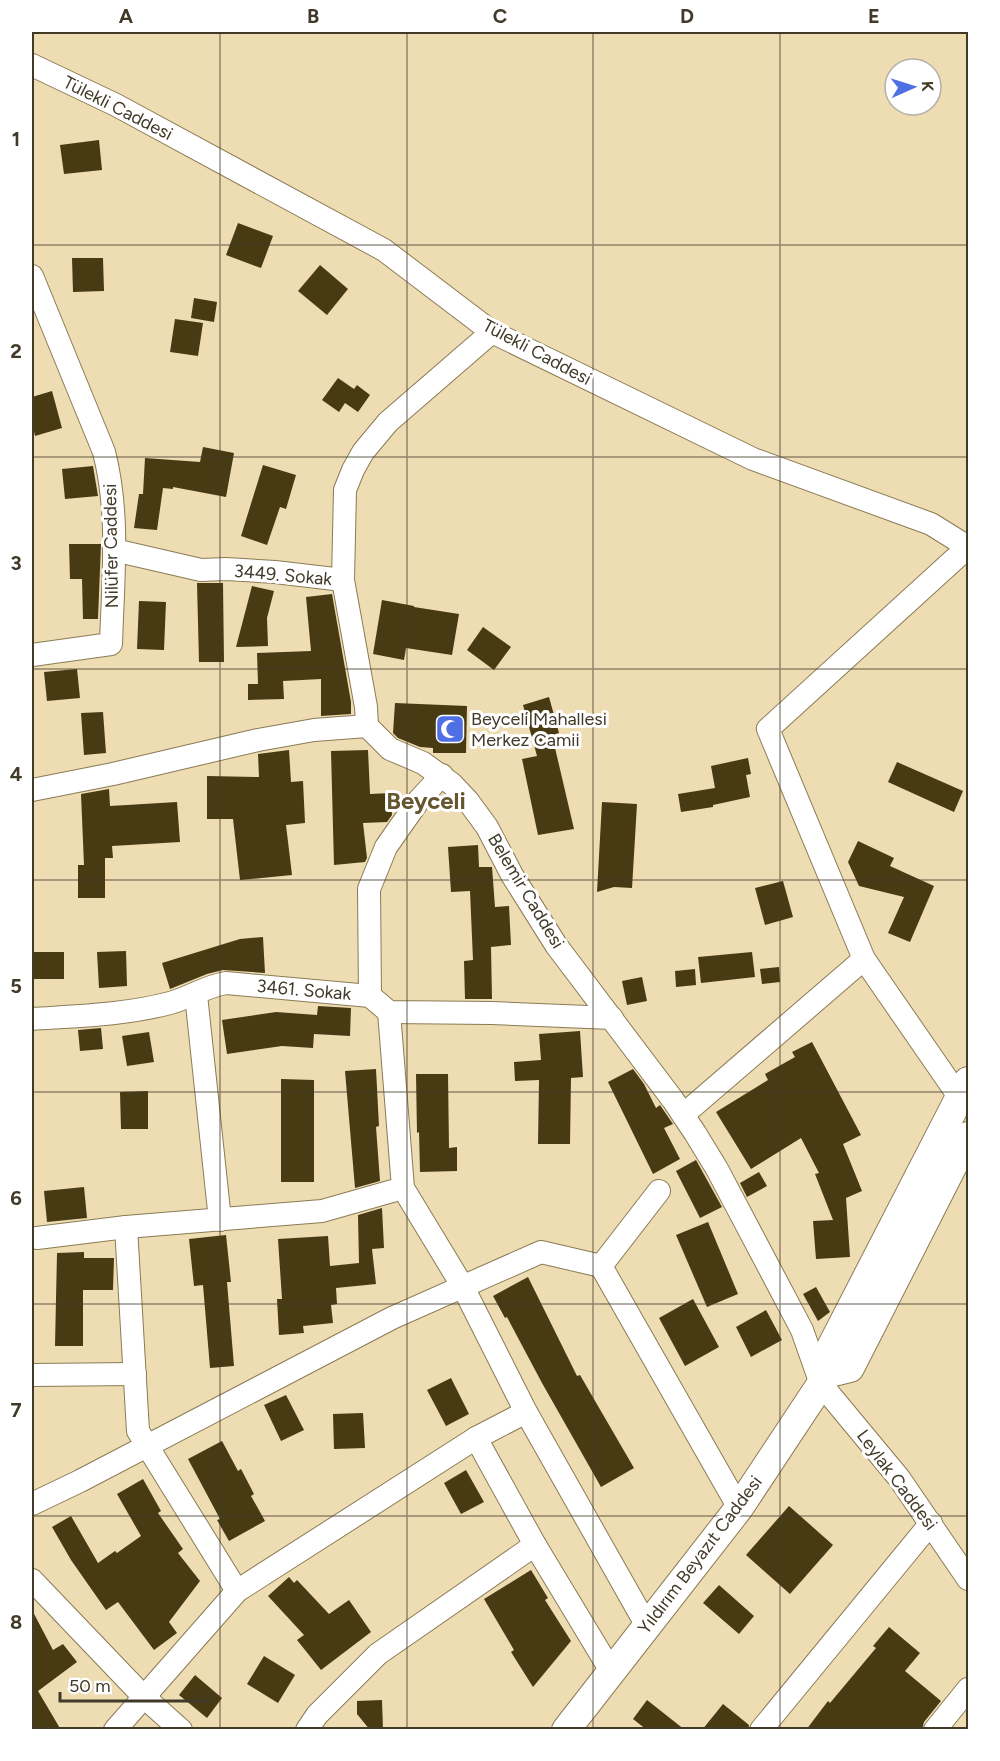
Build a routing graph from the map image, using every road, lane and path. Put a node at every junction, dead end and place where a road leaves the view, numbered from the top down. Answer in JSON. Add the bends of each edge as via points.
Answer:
{"nodes":[{"id":1,"x":32,"y":65,"type":"edge"},
{"id":2,"x":32,"y":276,"type":"edge"},
{"id":3,"x":492,"y":332,"type":"junction"},
{"id":4,"x":968,"y":547,"type":"edge"},
{"id":5,"x":114,"y":550,"type":"junction"},
{"id":6,"x":343,"y":580,"type":"junction"},
{"id":7,"x":32,"y":655,"type":"edge"},
{"id":8,"x":367,"y":726,"type":"junction"},
{"id":9,"x":442,"y":776,"type":"junction"},
{"id":10,"x":32,"y":790,"type":"edge"},
{"id":11,"x":864,"y":959,"type":"junction"},
{"id":12,"x":196,"y":994,"type":"junction"},
{"id":13,"x":370,"y":996,"type":"junction"},
{"id":14,"x":389,"y":1012,"type":"junction"},
{"id":15,"x":612,"y":1018,"type":"junction"},
{"id":16,"x":32,"y":1019,"type":"edge"},
{"id":17,"x":964,"y":1090,"type":"edge"},
{"id":18,"x":684,"y":1115,"type":"junction"},
{"id":19,"x":969,"y":1136,"type":"edge"},
{"id":20,"x":403,"y":1188,"type":"junction"},
{"id":21,"x":659,"y":1191,"type":"dead end"},
{"id":22,"x":220,"y":1220,"type":"junction"},
{"id":23,"x":126,"y":1227,"type":"junction"},
{"id":24,"x":37,"y":1238,"type":"dead end"},
{"id":25,"x":601,"y":1266,"type":"junction"},
{"id":26,"x":463,"y":1287,"type":"junction"},
{"id":27,"x":135,"y":1374,"type":"junction"},
{"id":28,"x":32,"y":1375,"type":"edge"},
{"id":29,"x":824,"y":1379,"type":"junction"},
{"id":30,"x":526,"y":1412,"type":"junction"},
{"id":31,"x":476,"y":1438,"type":"junction"},
{"id":32,"x":147,"y":1446,"type":"junction"},
{"id":33,"x":32,"y":1504,"type":"edge"},
{"id":34,"x":739,"y":1508,"type":"junction"},
{"id":35,"x":931,"y":1523,"type":"junction"},
{"id":36,"x":535,"y":1545,"type":"junction"},
{"id":37,"x":969,"y":1579,"type":"edge"},
{"id":38,"x":32,"y":1580,"type":"edge"},
{"id":39,"x":237,"y":1591,"type":"junction"},
{"id":40,"x":647,"y":1626,"type":"junction"},
{"id":41,"x":611,"y":1671,"type":"junction"},
{"id":42,"x":969,"y":1689,"type":"edge"},
{"id":43,"x":144,"y":1697,"type":"junction"},
{"id":44,"x":115,"y":1730,"type":"edge"},
{"id":45,"x":181,"y":1730,"type":"edge"},
{"id":46,"x":306,"y":1730,"type":"edge"},
{"id":47,"x":566,"y":1730,"type":"edge"},
{"id":48,"x":761,"y":1730,"type":"edge"},
{"id":49,"x":935,"y":1730,"type":"edge"}],
"edges":[{"from":1,"to":3,"type":"street","name":"Tülekli Caddesi","via":[[116,105],[384,250]]},
{"from":2,"to":5,"type":"street","name":"Nilüfer Caddesi","via":[[104,452],[114,510]]},
{"from":3,"to":4,"type":"street","name":"Tülekli Caddesi","via":[[753,459],[932,524]]},
{"from":3,"to":6,"type":"street","via":[[388,422],[363,452],[345,490]]},
{"from":4,"to":11,"type":"street","via":[[768,729]]},
{"from":5,"to":6,"type":"street","name":"3449. Sokak","via":[[201,570],[275,572]]},
{"from":5,"to":7,"type":"street","name":"Nilüfer Caddesi","via":[[111,644]]},
{"from":6,"to":8,"type":"street","name":"3449. Sokak"},
{"from":8,"to":9,"type":"street","name":"Belemir Caddesi","via":[[390,749]]},
{"from":8,"to":10,"type":"street","via":[[258,740]]},
{"from":9,"to":13,"type":"street","via":[[386,847],[369,890]]},
{"from":9,"to":15,"type":"street","name":"Belemir Caddesi","via":[[487,826],[534,912]]},
{"from":11,"to":17,"type":"street"},
{"from":11,"to":18,"type":"street"},
{"from":12,"to":13,"type":"street","name":"3461. Sokak","via":[[226,983]]},
{"from":12,"to":16,"type":"street","name":"3461. Sokak","via":[[134,1011]]},
{"from":12,"to":22,"type":"street"},
{"from":13,"to":14,"type":"street","name":"3461. Sokak"},
{"from":14,"to":15,"type":"street"},
{"from":14,"to":20,"type":"street"},
{"from":15,"to":18,"type":"street","name":"Belemir Caddesi"},
{"from":17,"to":29,"type":"main road","name":"Yıldırım Beyazıt Caddesi","via":[[829,1352]]},
{"from":18,"to":29,"type":"street","name":"Belemir Caddesi","via":[[717,1169]]},
{"from":19,"to":29,"type":"main road","via":[[850,1368]]},
{"from":20,"to":22,"type":"street","via":[[322,1211]]},
{"from":20,"to":26,"type":"street"},
{"from":21,"to":25,"type":"street"},
{"from":22,"to":23,"type":"street"},
{"from":23,"to":24,"type":"street"},
{"from":23,"to":27,"type":"street"},
{"from":25,"to":26,"type":"street","via":[[541,1252]]},
{"from":25,"to":34,"type":"street"},
{"from":26,"to":30,"type":"street"},
{"from":26,"to":32,"type":"street","via":[[392,1318]]},
{"from":27,"to":28,"type":"street"},
{"from":27,"to":32,"type":"street","via":[[138,1431]]},
{"from":29,"to":34,"type":"main road","name":"Yıldırım Beyazıt Caddesi"},
{"from":29,"to":35,"type":"street","name":"Leylak Caddesi"},
{"from":30,"to":31,"type":"street"},
{"from":30,"to":40,"type":"street"},
{"from":31,"to":36,"type":"street"},
{"from":31,"to":39,"type":"street"},
{"from":32,"to":33,"type":"street"},
{"from":32,"to":39,"type":"street"},
{"from":34,"to":40,"type":"main road","name":"Yıldırım Beyazıt Caddesi"},
{"from":35,"to":37,"type":"street","name":"Leylak Caddesi"},
{"from":35,"to":48,"type":"street"},
{"from":36,"to":41,"type":"street"},
{"from":36,"to":46,"type":"street","via":[[378,1654]]},
{"from":38,"to":43,"type":"street"},
{"from":39,"to":43,"type":"street"},
{"from":40,"to":41,"type":"main road","name":"Yıldırım Beyazıt Caddesi"},
{"from":41,"to":47,"type":"main road","name":"Yıldırım Beyazıt Caddesi"},
{"from":42,"to":49,"type":"street"},
{"from":43,"to":44,"type":"street"},
{"from":43,"to":45,"type":"street"}]}
